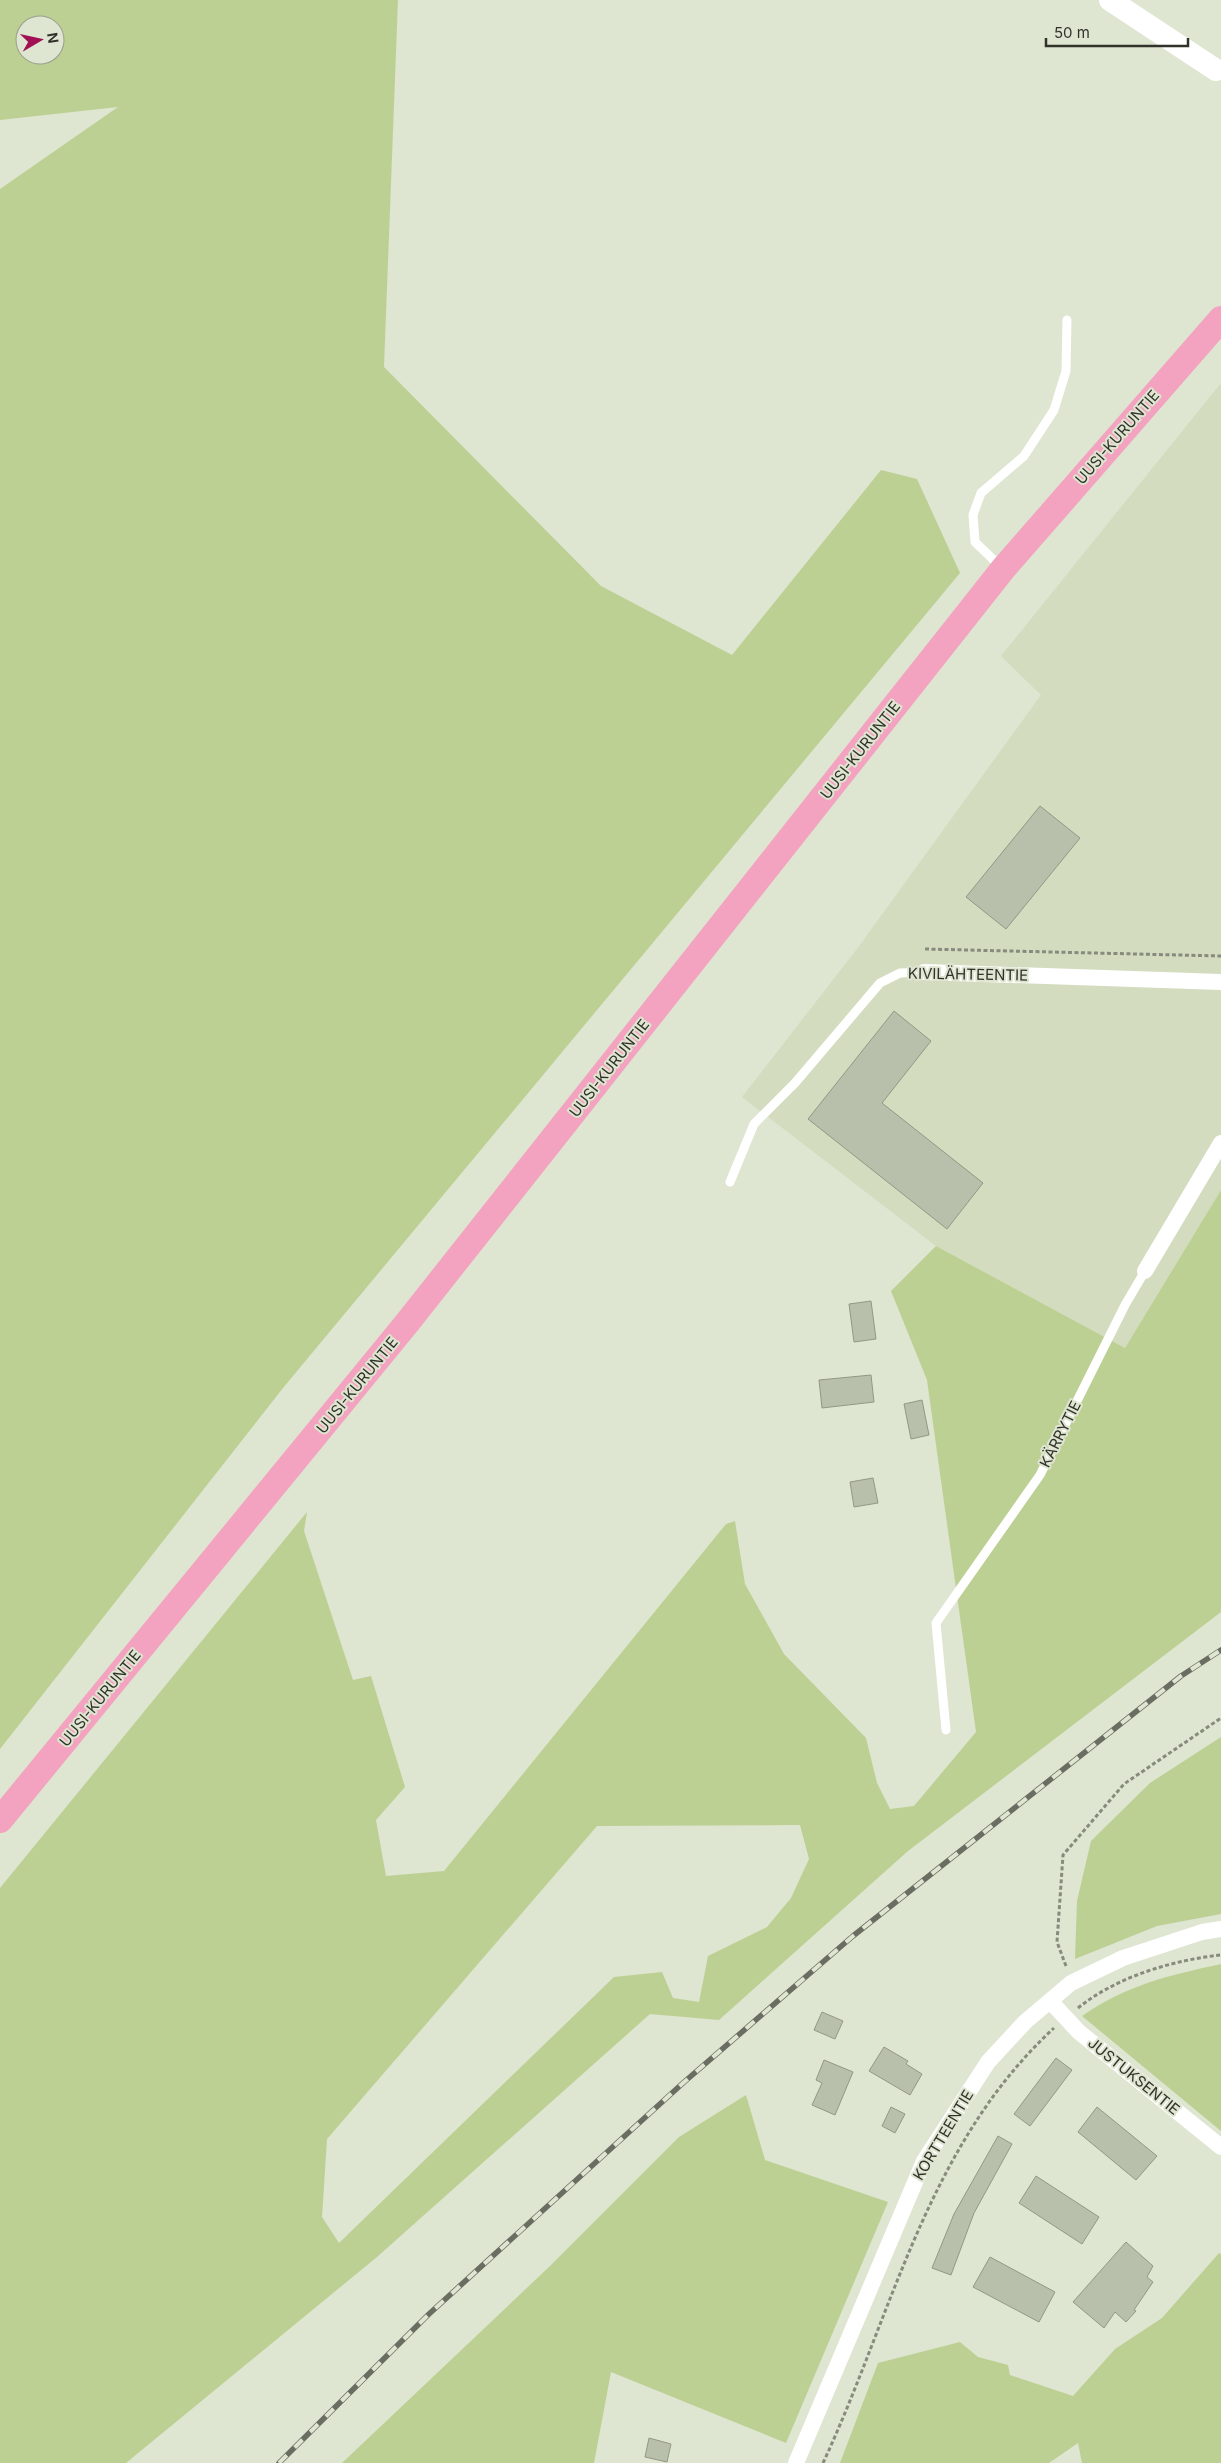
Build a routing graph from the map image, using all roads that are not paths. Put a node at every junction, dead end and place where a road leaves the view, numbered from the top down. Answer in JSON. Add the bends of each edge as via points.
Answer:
{"nodes":[{"id":1,"x":1110,"y":0,"type":"edge"},
{"id":2,"x":1216,"y":70,"type":"dead end"},
{"id":3,"x":1221,"y":319,"type":"edge"},
{"id":4,"x":1067,"y":320,"type":"dead end"},
{"id":5,"x":1003,"y":569,"type":"junction"},
{"id":6,"x":924,"y":972,"type":"joint"},
{"id":7,"x":1221,"y":982,"type":"edge"},
{"id":8,"x":1221,"y":1143,"type":"edge"},
{"id":9,"x":730,"y":1182,"type":"dead end"},
{"id":10,"x":1145,"y":1271,"type":"joint"},
{"id":11,"x":946,"y":1730,"type":"dead end"},
{"id":12,"x":0,"y":1820,"type":"edge"},
{"id":13,"x":1221,"y":1929,"type":"edge"},
{"id":14,"x":1050,"y":2002,"type":"junction"},
{"id":15,"x":1221,"y":2147,"type":"edge"},
{"id":16,"x":796,"y":2463,"type":"edge"}],
"edges":[{"from":1,"to":2,"type":"street"},
{"from":3,"to":5,"type":"main road","name":"UUSI-KURUNTIE"},
{"from":4,"to":5,"type":"lane","via":[[1066,371],[1054,410],[1024,456],[981,493],[973,515],[975,542]]},
{"from":5,"to":12,"type":"main road","name":"UUSI-KURUNTIE","via":[[407,1323]]},
{"from":6,"to":7,"type":"street","name":"KIVILÄHTEENTIE"},
{"from":6,"to":9,"type":"lane","name":"KIVILÄHTEENTIE","via":[[900,973],[880,983],[795,1083],[754,1124]]},
{"from":8,"to":10,"type":"street","name":"KÄRRYTIE"},
{"from":10,"to":11,"type":"lane","name":"KÄRRYTIE","via":[[1040,1474],[936,1623]]},
{"from":13,"to":14,"type":"street","name":"KORTTEENTIE","via":[[1202,1932],[1123,1958],[1071,1983]]},
{"from":14,"to":15,"type":"street","name":"JUSTUKSENTIE","via":[[1079,2032]]},
{"from":14,"to":16,"type":"street","name":"KORTTEENTIE","via":[[1025,2022],[988,2062],[924,2161]]}]}
